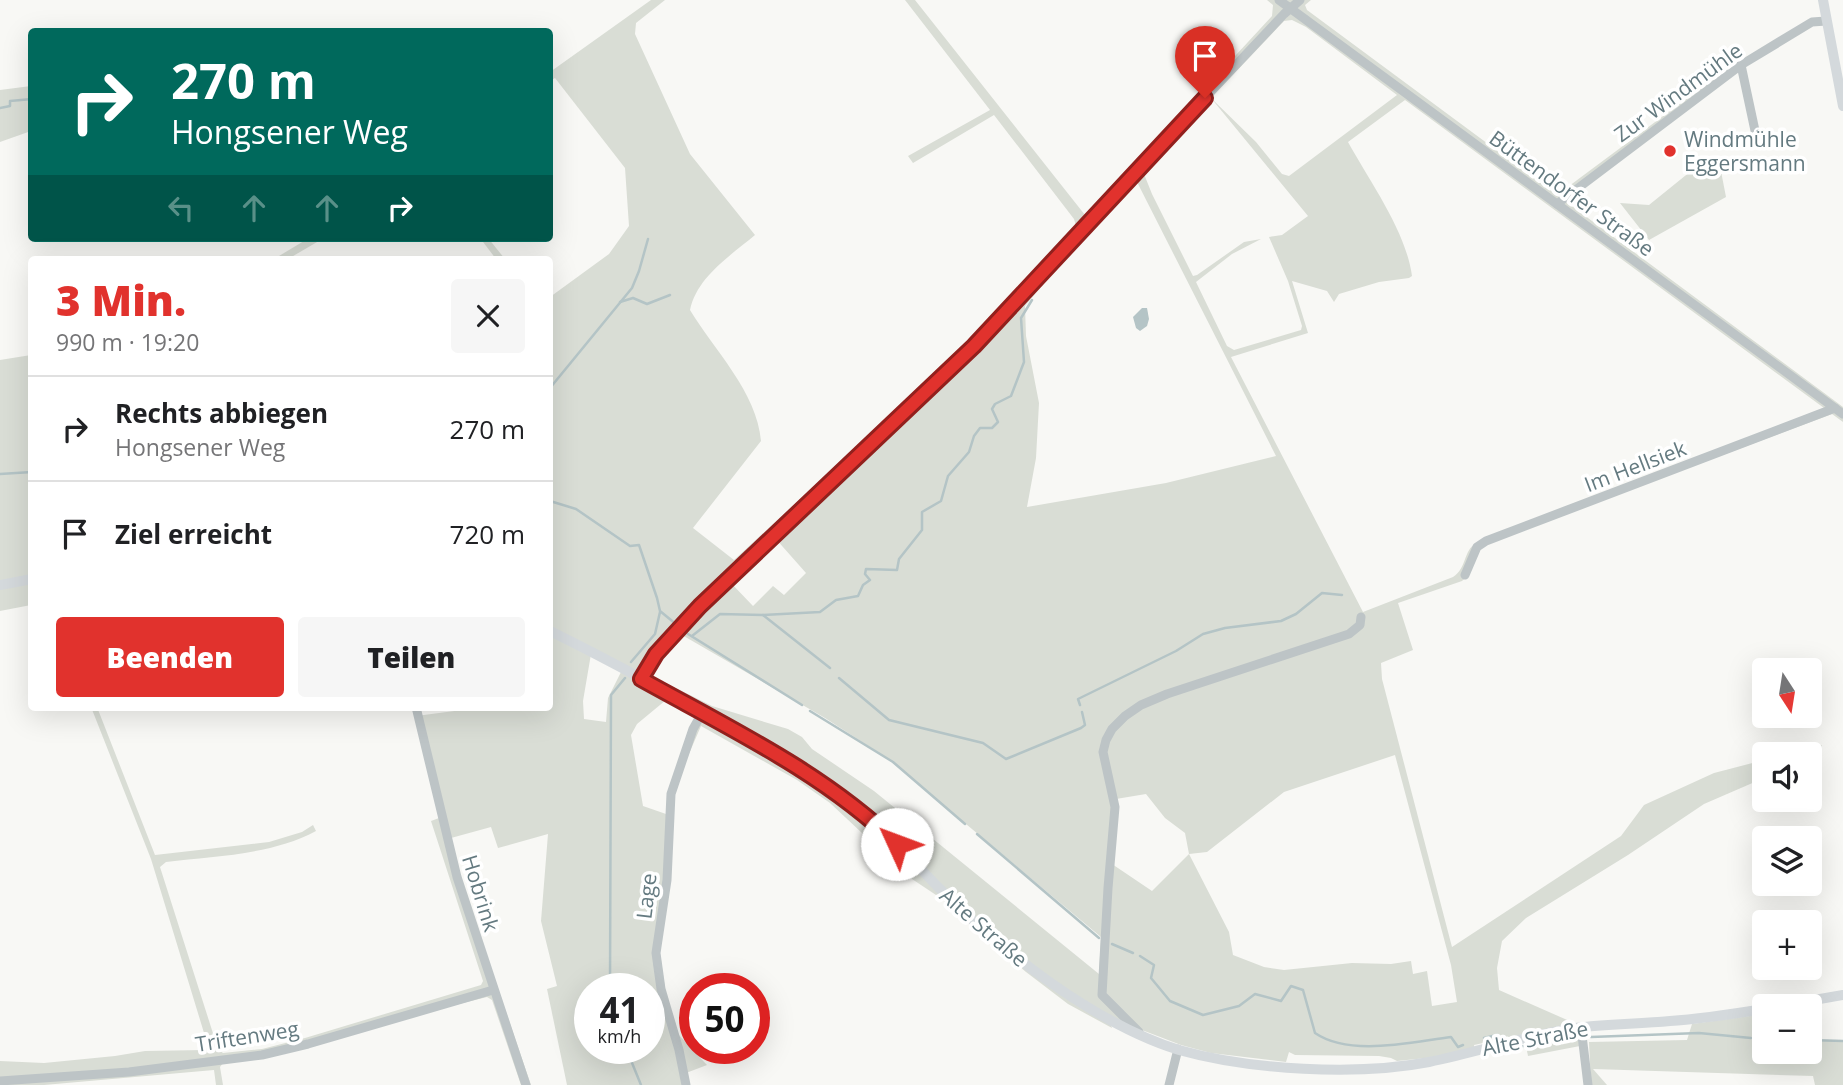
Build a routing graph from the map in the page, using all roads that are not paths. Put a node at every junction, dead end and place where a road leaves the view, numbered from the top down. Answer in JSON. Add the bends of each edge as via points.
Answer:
{"nodes":[{"id":1,"x":1279,"y":0,"type":"edge"},
{"id":2,"x":1300,"y":0,"type":"edge"},
{"id":3,"x":1823,"y":0,"type":"edge"},
{"id":4,"x":1290,"y":9,"type":"junction"},
{"id":5,"x":1826,"y":21,"type":"junction"},
{"id":6,"x":1741,"y":65,"type":"junction"},
{"id":7,"x":1843,"y":106,"type":"edge"},
{"id":8,"x":1757,"y":141,"type":"dead end"},
{"id":9,"x":1557,"y":204,"type":"junction"},
{"id":10,"x":1835,"y":408,"type":"junction"},
{"id":11,"x":1843,"y":414,"type":"edge"},
{"id":12,"x":1465,"y":575,"type":"dead end"},
{"id":13,"x":28,"y":580,"type":"edge"},
{"id":14,"x":0,"y":585,"type":"edge"},
{"id":15,"x":1361,"y":617,"type":"dead end"},
{"id":16,"x":553,"y":633,"type":"edge"},
{"id":17,"x":641,"y":679,"type":"junction"},
{"id":18,"x":417,"y":711,"type":"edge"},
{"id":19,"x":702,"y":713,"type":"junction"},
{"id":20,"x":493,"y":990,"type":"junction"},
{"id":21,"x":1843,"y":995,"type":"edge"},
{"id":22,"x":1822,"y":999,"type":"edge"},
{"id":23,"x":1752,"y":1011,"type":"edge"},
{"id":24,"x":1581,"y":1027,"type":"junction"},
{"id":25,"x":1143,"y":1036,"type":"junction"},
{"id":26,"x":1178,"y":1049,"type":"junction"},
{"id":27,"x":0,"y":1081,"type":"edge"},
{"id":28,"x":526,"y":1085,"type":"edge"},
{"id":29,"x":686,"y":1085,"type":"edge"},
{"id":30,"x":1169,"y":1085,"type":"edge"},
{"id":31,"x":1588,"y":1085,"type":"edge"}],
"edges":[{"from":1,"to":4,"type":"street","name":"Büttendorfer Straße"},
{"from":2,"to":4,"type":"street"},
{"from":3,"to":5,"type":"main road"},
{"from":4,"to":9,"type":"street","name":"Büttendorfer Straße"},
{"from":4,"to":17,"type":"street","via":[[974,346],[700,606],[656,654]]},
{"from":5,"to":6,"type":"street","name":"Zur Windmühle","via":[[1812,22]]},
{"from":5,"to":7,"type":"main road"},
{"from":6,"to":8,"type":"street"},
{"from":6,"to":9,"type":"street","name":"Zur Windmühle"},
{"from":9,"to":10,"type":"street","name":"Büttendorfer Straße"},
{"from":10,"to":11,"type":"street","name":"Büttendorfer Straße"},
{"from":10,"to":12,"type":"street","name":"Im Hellsiek","via":[[1486,541],[1477,547]]},
{"from":13,"to":14,"type":"main road"},
{"from":15,"to":25,"type":"street","name":"Alte Straße","via":[[1360,625],[1349,634],[1141,705],[1125,716],[1106,740],[1103,752],[1115,807],[1102,995]]},
{"from":16,"to":17,"type":"main road","name":"Alte Straße"},
{"from":17,"to":19,"type":"main road","name":"Alte Straße"},
{"from":18,"to":20,"type":"street","name":"Hobrink","via":[[457,877]]},
{"from":19,"to":25,"type":"main road","name":"Alte Straße","via":[[838,793],[969,916],[1041,976]]},
{"from":19,"to":29,"type":"street","name":"Lage","via":[[671,794],[667,880],[656,953]]},
{"from":20,"to":27,"type":"street","name":"Triftenweg","via":[[262,1055],[129,1072]]},
{"from":20,"to":28,"type":"street","name":"Hobrink"},
{"from":21,"to":22,"type":"main road"},
{"from":23,"to":24,"type":"main road","name":"Alte Straße"},
{"from":24,"to":26,"type":"main road","name":"Alte Straße","via":[[1430,1062],[1373,1068],[1266,1065]]},
{"from":24,"to":31,"type":"street"},
{"from":25,"to":26,"type":"main road","name":"Alte Straße"},
{"from":26,"to":30,"type":"street"}]}
